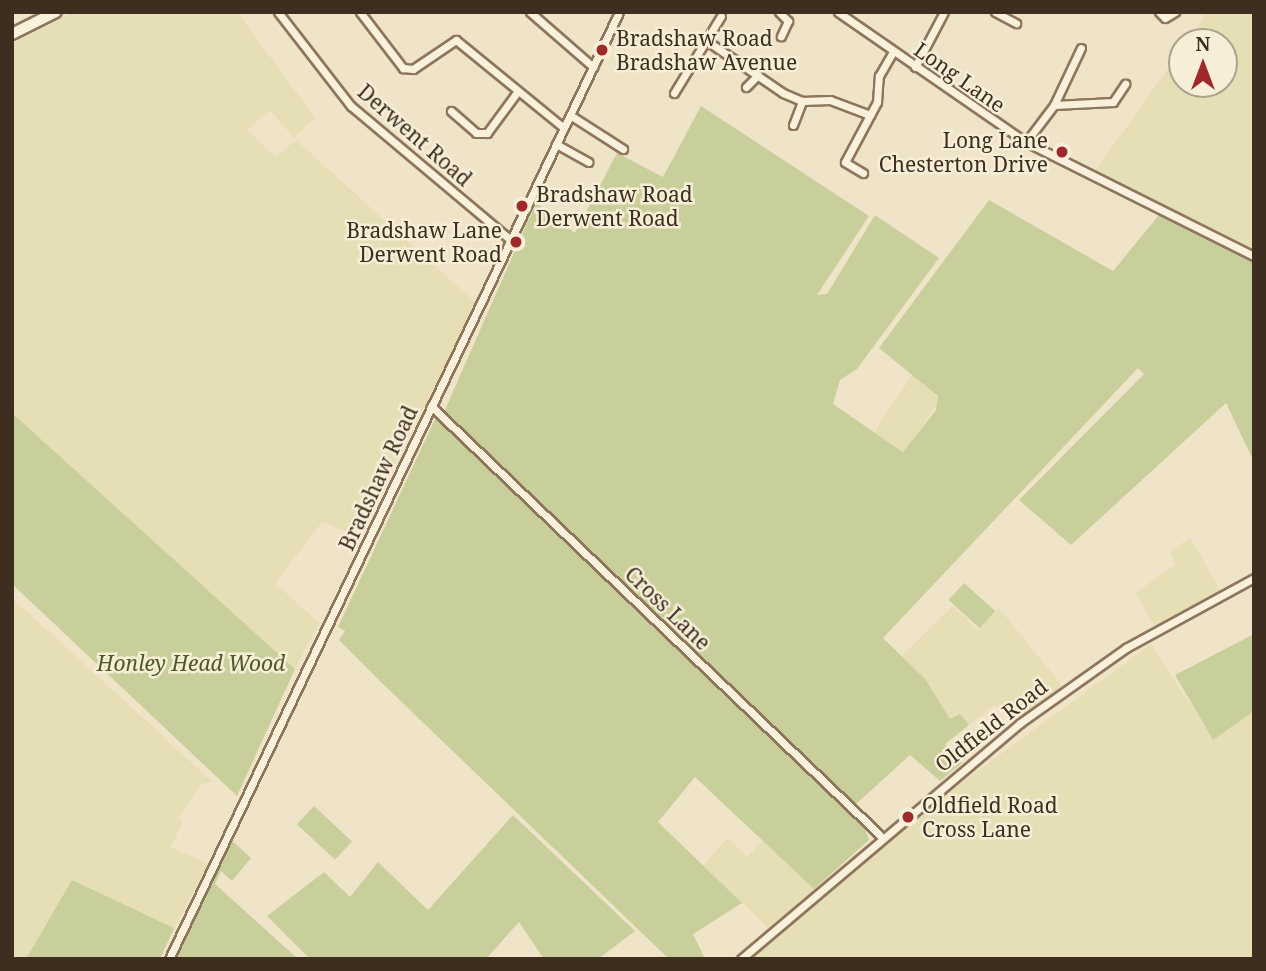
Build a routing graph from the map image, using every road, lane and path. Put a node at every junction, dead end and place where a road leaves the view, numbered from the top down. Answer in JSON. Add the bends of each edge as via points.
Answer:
{"nodes":[{"id":1,"x":56,"y":12,"type":"edge"},
{"id":2,"x":278,"y":12,"type":"edge"},
{"id":3,"x":360,"y":12,"type":"edge"},
{"id":4,"x":530,"y":12,"type":"edge"},
{"id":5,"x":619,"y":12,"type":"edge"},
{"id":6,"x":779,"y":12,"type":"edge"},
{"id":7,"x":838,"y":12,"type":"edge"},
{"id":8,"x":855,"y":12,"type":"edge"},
{"id":9,"x":944,"y":12,"type":"edge"},
{"id":10,"x":995,"y":12,"type":"edge"},
{"id":11,"x":1159,"y":12,"type":"edge"},
{"id":12,"x":722,"y":16,"type":"dead end"},
{"id":13,"x":1174,"y":17,"type":"edge"},
{"id":14,"x":849,"y":20,"type":"junction"},
{"id":15,"x":1016,"y":23,"type":"dead end"},
{"id":16,"x":12,"y":34,"type":"edge"},
{"id":17,"x":781,"y":36,"type":"dead end"},
{"id":18,"x":707,"y":41,"type":"junction"},
{"id":19,"x":1080,"y":48,"type":"dead end"},
{"id":20,"x":893,"y":52,"type":"junction"},
{"id":21,"x":593,"y":67,"type":"junction"},
{"id":22,"x":915,"y":67,"type":"junction"},
{"id":23,"x":758,"y":75,"type":"junction"},
{"id":24,"x":1125,"y":84,"type":"dead end"},
{"id":25,"x":746,"y":87,"type":"dead end"},
{"id":26,"x":518,"y":91,"type":"junction"},
{"id":27,"x":674,"y":93,"type":"dead end"},
{"id":28,"x":802,"y":101,"type":"junction"},
{"id":29,"x":1054,"y":106,"type":"junction"},
{"id":30,"x":451,"y":111,"type":"dead end"},
{"id":31,"x":570,"y":115,"type":"junction"},
{"id":32,"x":870,"y":115,"type":"junction"},
{"id":33,"x":793,"y":125,"type":"dead end"},
{"id":34,"x":564,"y":128,"type":"junction"},
{"id":35,"x":1026,"y":142,"type":"junction"},
{"id":36,"x":556,"y":144,"type":"junction"},
{"id":37,"x":623,"y":149,"type":"dead end"},
{"id":38,"x":587,"y":162,"type":"dead end"},
{"id":39,"x":863,"y":173,"type":"dead end"},
{"id":40,"x":513,"y":241,"type":"junction"},
{"id":41,"x":1254,"y":256,"type":"edge"},
{"id":42,"x":431,"y":405,"type":"junction"},
{"id":43,"x":1254,"y":578,"type":"edge"},
{"id":44,"x":880,"y":835,"type":"junction"},
{"id":45,"x":169,"y":959,"type":"edge"},
{"id":46,"x":741,"y":959,"type":"edge"}],
"edges":[{"from":1,"to":16,"type":"street"},
{"from":2,"to":40,"type":"street","name":"Derwent Road","via":[[351,106]]},
{"from":3,"to":26,"type":"street","via":[[403,68],[413,69],[456,40]]},
{"from":4,"to":21,"type":"street"},
{"from":5,"to":21,"type":"street","name":"Bradshaw Road"},
{"from":6,"to":17,"type":"street","via":[[789,21]]},
{"from":7,"to":14,"type":"street","name":"Long Lane"},
{"from":8,"to":14,"type":"street"},
{"from":9,"to":22,"type":"street"},
{"from":10,"to":15,"type":"street"},
{"from":11,"to":13,"type":"street"},
{"from":12,"to":18,"type":"street"},
{"from":14,"to":20,"type":"street","name":"Long Lane"},
{"from":18,"to":23,"type":"street"},
{"from":18,"to":27,"type":"street"},
{"from":19,"to":29,"type":"street"},
{"from":20,"to":22,"type":"street","name":"Long Lane"},
{"from":20,"to":32,"type":"street"},
{"from":21,"to":31,"type":"street","name":"Bradshaw Road"},
{"from":22,"to":35,"type":"street","name":"Long Lane"},
{"from":23,"to":25,"type":"street"},
{"from":23,"to":28,"type":"street"},
{"from":24,"to":29,"type":"street","via":[[1113,102]]},
{"from":26,"to":30,"type":"street","via":[[487,133],[476,133]]},
{"from":26,"to":34,"type":"street"},
{"from":28,"to":32,"type":"street","via":[[830,100]]},
{"from":28,"to":33,"type":"street"},
{"from":29,"to":35,"type":"street"},
{"from":31,"to":34,"type":"street","name":"Bradshaw Road"},
{"from":31,"to":37,"type":"street"},
{"from":32,"to":39,"type":"street","via":[[845,162]]},
{"from":34,"to":36,"type":"street","name":"Bradshaw Road"},
{"from":35,"to":41,"type":"street","name":"Long Lane"},
{"from":36,"to":38,"type":"street"},
{"from":36,"to":40,"type":"street","name":"Bradshaw Road"},
{"from":40,"to":42,"type":"street","name":"Bradshaw Road"},
{"from":42,"to":44,"type":"street","name":"Cross Lane"},
{"from":42,"to":45,"type":"street","name":"Bradshaw Road"},
{"from":43,"to":44,"type":"street","name":"Oldfield Road","via":[[1126,648]]},
{"from":44,"to":46,"type":"street","name":"Oldfield Road"}]}
